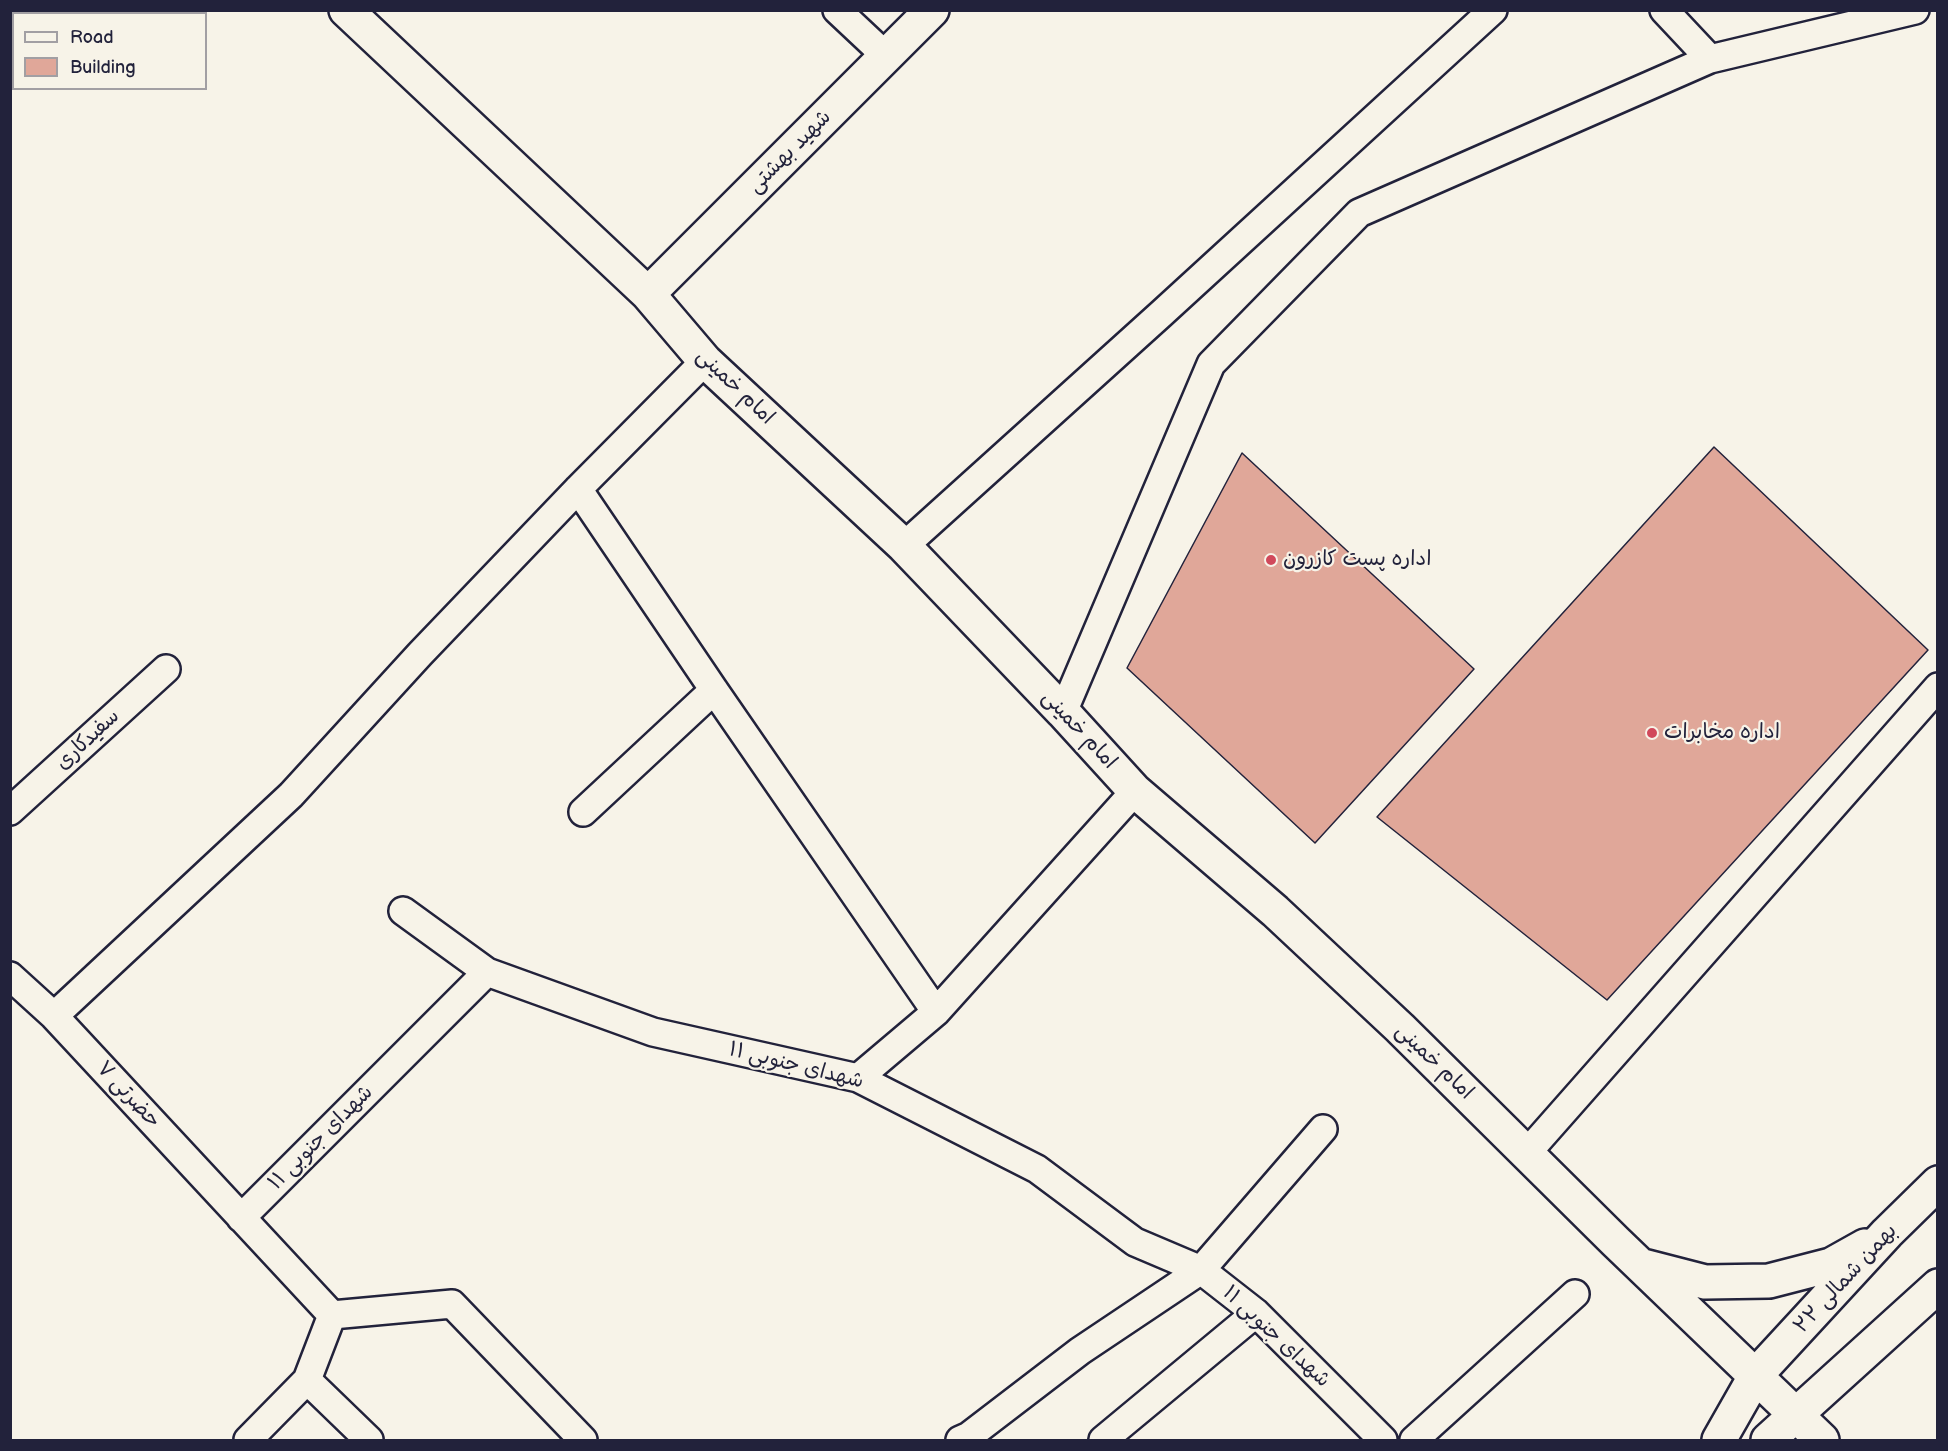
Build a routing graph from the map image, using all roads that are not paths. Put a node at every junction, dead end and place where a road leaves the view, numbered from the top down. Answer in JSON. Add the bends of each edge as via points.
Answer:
{"nodes":[{"id":1,"x":346,"y":10,"type":"edge"},
{"id":2,"x":837,"y":10,"type":"edge"},
{"id":3,"x":932,"y":10,"type":"edge"},
{"id":4,"x":1492,"y":10,"type":"edge"},
{"id":5,"x":1664,"y":10,"type":"edge"},
{"id":6,"x":1915,"y":10,"type":"edge"},
{"id":7,"x":886,"y":56,"type":"junction"},
{"id":8,"x":1710,"y":59,"type":"junction"},
{"id":9,"x":648,"y":294,"type":"junction"},
{"id":10,"x":705,"y":361,"type":"junction"},
{"id":11,"x":578,"y":489,"type":"junction"},
{"id":12,"x":904,"y":546,"type":"junction"},
{"id":13,"x":166,"y":669,"type":"dead end"},
{"id":14,"x":1938,"y":687,"type":"edge"},
{"id":15,"x":714,"y":690,"type":"junction"},
{"id":16,"x":1063,"y":712,"type":"junction"},
{"id":17,"x":1135,"y":791,"type":"junction"},
{"id":18,"x":10,"y":811,"type":"edge"},
{"id":19,"x":583,"y":812,"type":"dead end"},
{"id":20,"x":403,"y":910,"type":"dead end"},
{"id":21,"x":487,"y":972,"type":"junction"},
{"id":22,"x":10,"y":976,"type":"edge"},
{"id":23,"x":936,"y":1012,"type":"junction"},
{"id":24,"x":54,"y":1016,"type":"junction"},
{"id":25,"x":858,"y":1078,"type":"junction"},
{"id":26,"x":1323,"y":1129,"type":"dead end"},
{"id":27,"x":1526,"y":1154,"type":"junction"},
{"id":28,"x":1938,"y":1183,"type":"edge"},
{"id":29,"x":241,"y":1218,"type":"junction"},
{"id":30,"x":1887,"y":1233,"type":"junction"},
{"id":31,"x":1642,"y":1266,"type":"junction"},
{"id":32,"x":1200,"y":1270,"type":"junction"},
{"id":33,"x":1938,"y":1286,"type":"edge"},
{"id":34,"x":1575,"y":1294,"type":"dead end"},
{"id":35,"x":1256,"y":1313,"type":"junction"},
{"id":36,"x":332,"y":1316,"type":"junction"},
{"id":37,"x":1755,"y":1375,"type":"junction"},
{"id":38,"x":307,"y":1380,"type":"junction"},
{"id":39,"x":1796,"y":1416,"type":"junction"},
{"id":40,"x":248,"y":1440,"type":"edge"},
{"id":41,"x":369,"y":1440,"type":"edge"},
{"id":42,"x":582,"y":1440,"type":"edge"},
{"id":43,"x":960,"y":1440,"type":"edge"},
{"id":44,"x":1103,"y":1440,"type":"edge"},
{"id":45,"x":1383,"y":1440,"type":"edge"},
{"id":46,"x":1414,"y":1440,"type":"edge"},
{"id":47,"x":1719,"y":1440,"type":"edge"},
{"id":48,"x":1768,"y":1440,"type":"edge"},
{"id":49,"x":1822,"y":1440,"type":"edge"}],
"edges":[{"from":1,"to":9,"type":"main road","name":"امام خمینی"},
{"from":2,"to":7,"type":"street"},
{"from":3,"to":7,"type":"main road","name":"شهید بهشتی"},
{"from":4,"to":12,"type":"street"},
{"from":5,"to":8,"type":"street"},
{"from":6,"to":8,"type":"street"},
{"from":7,"to":9,"type":"main road","name":"شهید بهشتی"},
{"from":8,"to":16,"type":"street","via":[[1359,213],[1210,364]]},
{"from":9,"to":10,"type":"main road","name":"امام خمینی"},
{"from":10,"to":11,"type":"street"},
{"from":10,"to":12,"type":"main road","name":"امام خمینی"},
{"from":11,"to":15,"type":"street"},
{"from":11,"to":24,"type":"street","via":[[291,795]]},
{"from":12,"to":16,"type":"main road","name":"امام خمینی"},
{"from":13,"to":18,"type":"street","name":"سفیدکاری"},
{"from":14,"to":27,"type":"street"},
{"from":15,"to":19,"type":"street"},
{"from":15,"to":23,"type":"street"},
{"from":16,"to":17,"type":"main road","name":"امام خمینی"},
{"from":17,"to":23,"type":"street"},
{"from":17,"to":27,"type":"main road","name":"امام خمینی","via":[[1275,911]]},
{"from":20,"to":21,"type":"street"},
{"from":21,"to":25,"type":"street","name":"۱۱ شهدای جنوبی","via":[[653,1032]]},
{"from":21,"to":29,"type":"street","name":"۱۱ شهدای جنوبی"},
{"from":22,"to":24,"type":"street","name":"حضرتی ۷"},
{"from":23,"to":25,"type":"street"},
{"from":24,"to":29,"type":"street","name":"حضرتی ۷"},
{"from":25,"to":32,"type":"street","name":"۱۱ شهدای جنوبی","via":[[1036,1169],[1135,1242]]},
{"from":26,"to":32,"type":"street"},
{"from":27,"to":31,"type":"main road","name":"امام خمینی"},
{"from":28,"to":30,"type":"main road","name":"۲۲ بهمن شمالی"},
{"from":29,"to":36,"type":"street","name":"حضرتی ۷"},
{"from":30,"to":31,"type":"main road","via":[[1831,1265],[1769,1281],[1705,1282]]},
{"from":30,"to":37,"type":"main road","name":"۲۲ بهمن شمالی"},
{"from":31,"to":37,"type":"main road","name":"امام خمینی"},
{"from":32,"to":35,"type":"street","name":"۱۱ شهدای جنوبی"},
{"from":32,"to":43,"type":"street","via":[[1080,1351]]},
{"from":33,"to":39,"type":"main road"},
{"from":34,"to":46,"type":"street"},
{"from":35,"to":44,"type":"street"},
{"from":35,"to":45,"type":"street","name":"۱۱ شهدای جنوبی"},
{"from":36,"to":38,"type":"street"},
{"from":36,"to":42,"type":"street","via":[[452,1304]]},
{"from":37,"to":39,"type":"main road","name":"امام خمینی"},
{"from":37,"to":47,"type":"main road","name":"۲۲ بهمن شمالی"},
{"from":38,"to":40,"type":"street"},
{"from":38,"to":41,"type":"street"},
{"from":39,"to":48,"type":"main road"},
{"from":39,"to":49,"type":"main road","name":"امام خمینی"}]}
